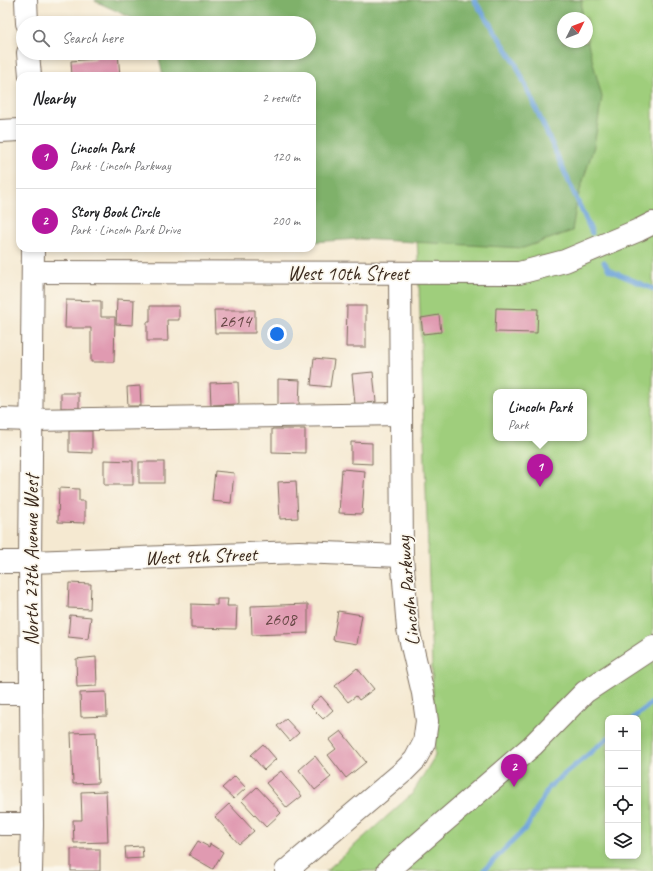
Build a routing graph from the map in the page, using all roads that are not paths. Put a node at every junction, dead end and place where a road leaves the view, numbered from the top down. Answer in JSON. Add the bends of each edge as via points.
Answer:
{"nodes":[{"id":1,"x":25,"y":0,"type":"edge"},
{"id":2,"x":26,"y":16,"type":"edge"},
{"id":3,"x":29,"y":60,"type":"edge"},
{"id":4,"x":30,"y":72,"type":"edge"},
{"id":5,"x":16,"y":130,"type":"edge"},
{"id":6,"x":0,"y":131,"type":"edge"},
{"id":7,"x":653,"y":223,"type":"edge"},
{"id":8,"x":33,"y":252,"type":"edge"},
{"id":9,"x":33,"y":272,"type":"junction"},
{"id":10,"x":400,"y":273,"type":"junction"},
{"id":11,"x":401,"y":414,"type":"junction"},
{"id":12,"x":0,"y":419,"type":"edge"},
{"id":13,"x":32,"y":420,"type":"junction"},
{"id":14,"x":402,"y":556,"type":"junction"},
{"id":15,"x":0,"y":562,"type":"edge"},
{"id":16,"x":30,"y":562,"type":"junction"},
{"id":17,"x":653,"y":647,"type":"edge"},
{"id":18,"x":0,"y":693,"type":"edge"},
{"id":19,"x":30,"y":693,"type":"junction"},
{"id":20,"x":0,"y":824,"type":"edge"},
{"id":21,"x":32,"y":824,"type":"junction"},
{"id":22,"x":31,"y":871,"type":"edge"},
{"id":23,"x":286,"y":871,"type":"edge"},
{"id":24,"x":388,"y":871,"type":"edge"}],
"edges":[{"from":1,"to":2,"type":"street"},
{"from":3,"to":4,"type":"street"},
{"from":5,"to":6,"type":"street"},
{"from":7,"to":10,"type":"street","name":"West 10th Street","via":[[565,261],[520,273]]},
{"from":8,"to":9,"type":"street","name":"North 27th Avenue West"},
{"from":9,"to":10,"type":"street","name":"West 10th Street"},
{"from":9,"to":13,"type":"street","name":"North 27th Avenue West"},
{"from":10,"to":11,"type":"street","name":"Lincoln Parkway"},
{"from":11,"to":13,"type":"street"},
{"from":11,"to":14,"type":"street","name":"Lincoln Parkway"},
{"from":12,"to":13,"type":"street"},
{"from":13,"to":16,"type":"street","name":"North 27th Avenue West"},
{"from":14,"to":16,"type":"street","name":"West 9th Street","via":[[299,552]]},
{"from":14,"to":23,"type":"street","name":"Lincoln Parkway","via":[[408,629],[427,721],[424,743],[415,760],[404,771]]},
{"from":15,"to":16,"type":"street","name":"West 9th Street"},
{"from":16,"to":19,"type":"street","name":"North 27th Avenue West"},
{"from":17,"to":24,"type":"street","via":[[585,692],[532,746]]},
{"from":18,"to":19,"type":"street"},
{"from":19,"to":21,"type":"street","name":"North 27th Avenue West"},
{"from":20,"to":21,"type":"street"},
{"from":21,"to":22,"type":"street","name":"North 27th Avenue West"}]}
